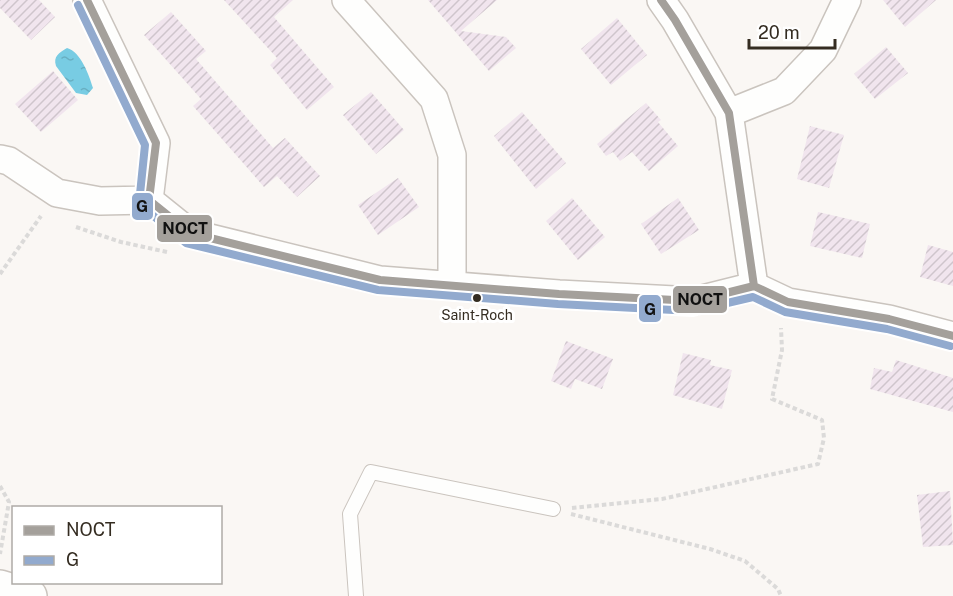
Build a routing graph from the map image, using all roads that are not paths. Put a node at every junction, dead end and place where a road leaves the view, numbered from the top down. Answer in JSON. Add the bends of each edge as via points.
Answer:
{"nodes":[{"id":1,"x":87,"y":0,"type":"edge"},
{"id":2,"x":346,"y":0,"type":"edge"},
{"id":3,"x":661,"y":0,"type":"edge"},
{"id":4,"x":847,"y":0,"type":"edge"},
{"id":5,"x":729,"y":113,"type":"junction"},
{"id":6,"x":0,"y":159,"type":"edge"},
{"id":7,"x":149,"y":200,"type":"junction"},
{"id":8,"x":452,"y":285,"type":"junction"},
{"id":9,"x":754,"y":286,"type":"junction"},
{"id":10,"x":953,"y":336,"type":"edge"},
{"id":11,"x":553,"y":509,"type":"road end"},
{"id":12,"x":0,"y":587,"type":"edge"},
{"id":13,"x":30,"y":596,"type":"edge"},
{"id":14,"x":356,"y":596,"type":"edge"}],
"edges":[{"from":1,"to":7,"type":"street","via":[[156,143]]},
{"from":2,"to":8,"type":"street","via":[[434,99],[452,155]]},
{"from":3,"to":5,"type":"street"},
{"from":4,"to":5,"type":"street","via":[[823,50],[784,90]]},
{"from":5,"to":9,"type":"street"},
{"from":6,"to":7,"type":"street","via":[[57,193],[100,201]]},
{"from":7,"to":8,"type":"street","via":[[190,233],[380,280]]},
{"from":8,"to":9,"type":"street","via":[[694,301]]},
{"from":9,"to":10,"type":"street","via":[[788,302],[889,319]]},
{"from":11,"to":14,"type":"lane","via":[[371,472],[350,514]]},
{"from":12,"to":13,"type":"street"}]}
